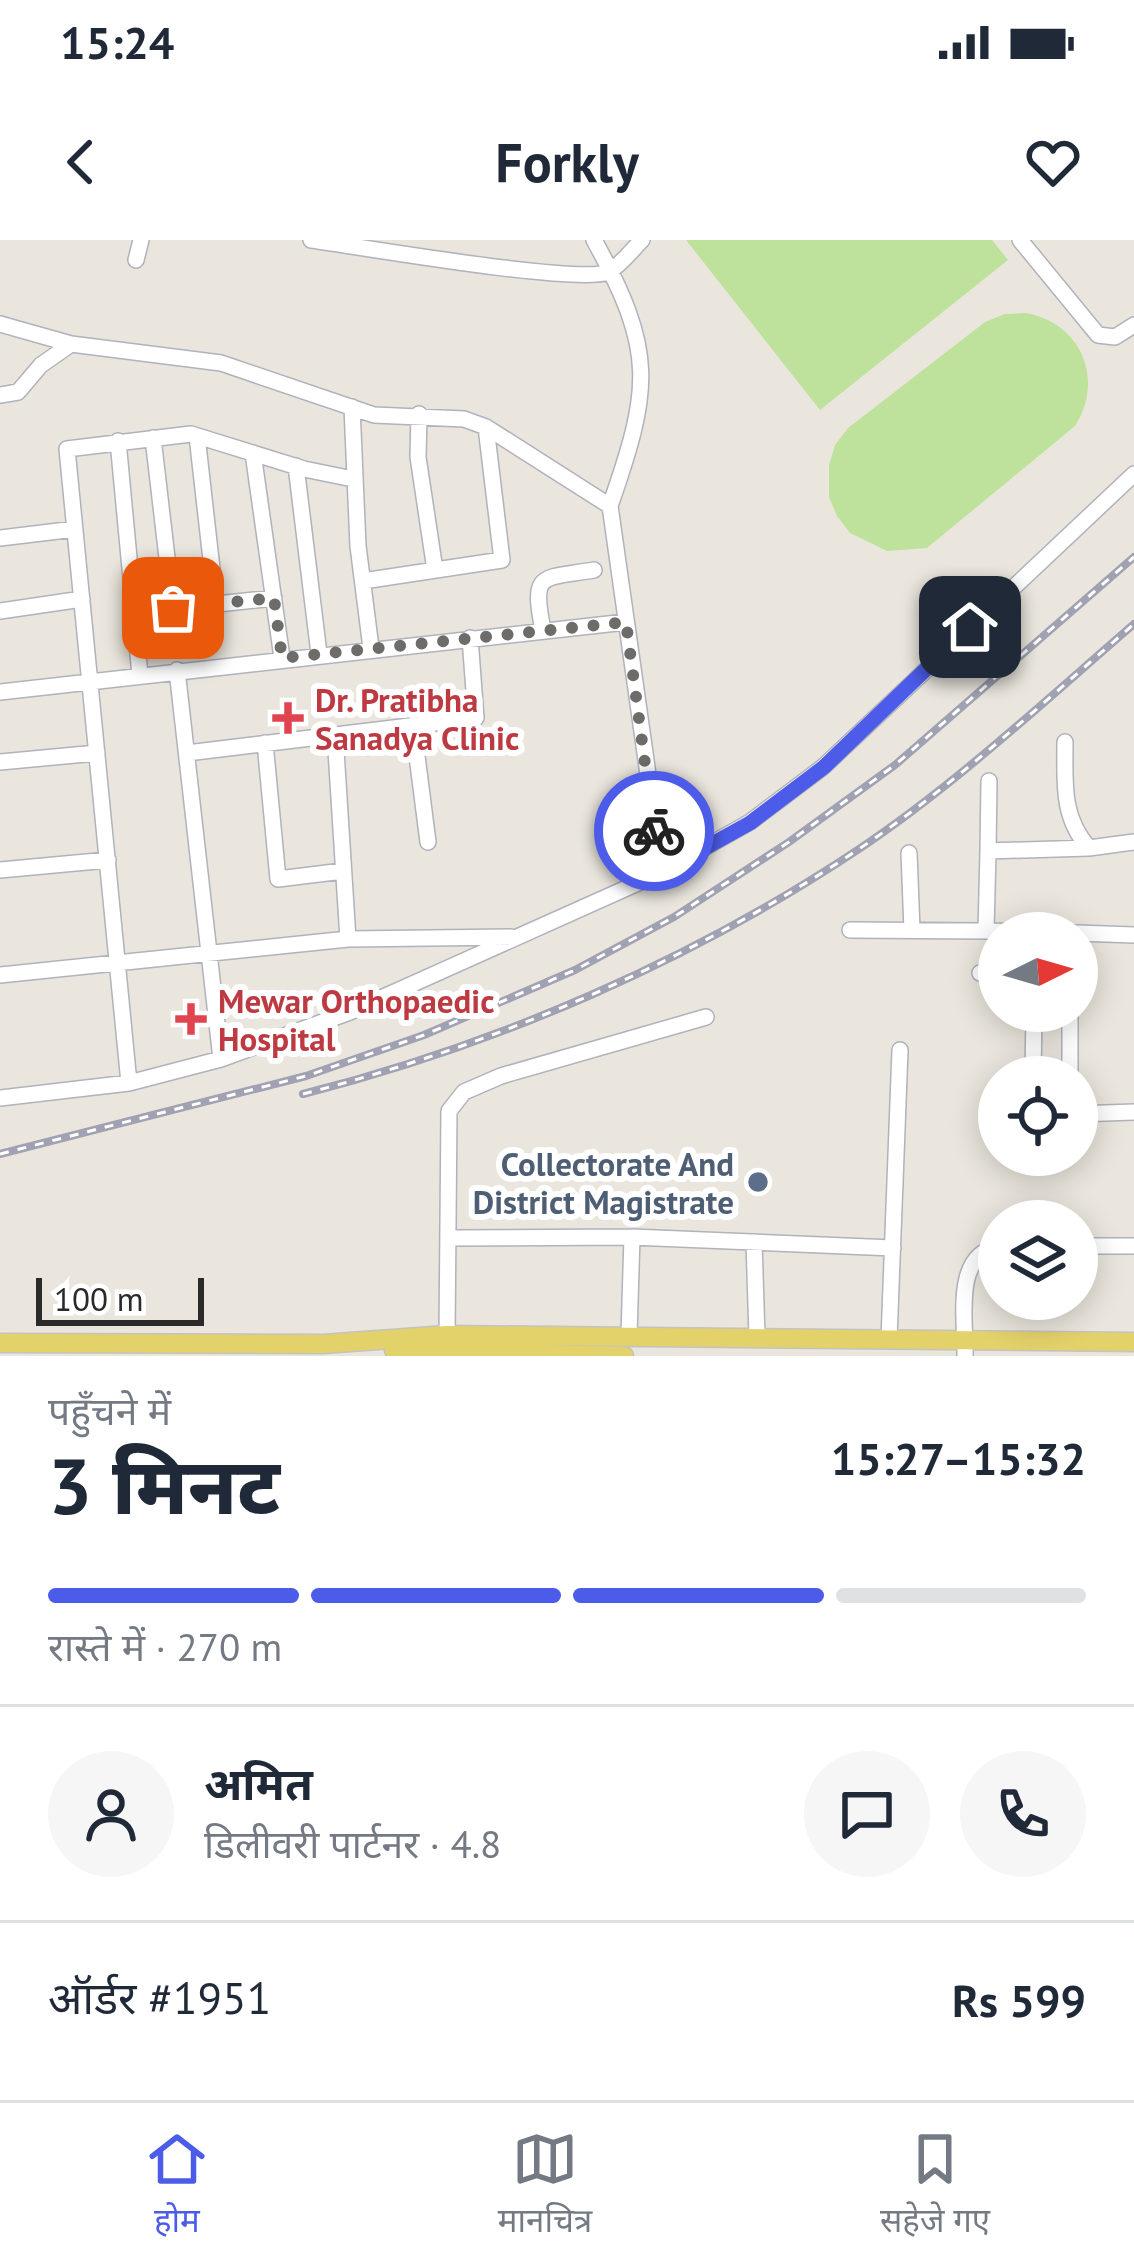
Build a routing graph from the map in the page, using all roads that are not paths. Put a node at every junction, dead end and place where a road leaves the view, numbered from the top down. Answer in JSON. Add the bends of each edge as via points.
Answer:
{"nodes":[{"id":1,"x":141,"y":240,"type":"edge"},
{"id":2,"x":311,"y":240,"type":"edge"},
{"id":3,"x":594,"y":240,"type":"edge"},
{"id":4,"x":642,"y":240,"type":"edge"},
{"id":5,"x":1020,"y":240,"type":"edge"},
{"id":6,"x":136,"y":260,"type":"dead end"},
{"id":7,"x":611,"y":271,"type":"junction"},
{"id":8,"x":0,"y":324,"type":"edge"},
{"id":9,"x":1134,"y":325,"type":"edge"},
{"id":10,"x":71,"y":344,"type":"junction"},
{"id":11,"x":0,"y":395,"type":"edge"},
{"id":12,"x":352,"y":407,"type":"junction"},
{"id":13,"x":419,"y":414,"type":"junction"},
{"id":14,"x":486,"y":427,"type":"junction"},
{"id":15,"x":196,"y":436,"type":"junction"},
{"id":16,"x":153,"y":438,"type":"junction"},
{"id":17,"x":118,"y":441,"type":"junction"},
{"id":18,"x":254,"y":453,"type":"junction"},
{"id":19,"x":296,"y":466,"type":"junction"},
{"id":20,"x":1134,"y":474,"type":"edge"},
{"id":21,"x":353,"y":478,"type":"junction"},
{"id":22,"x":610,"y":506,"type":"junction"},
{"id":23,"x":75,"y":529,"type":"junction"},
{"id":24,"x":0,"y":538,"type":"edge"},
{"id":25,"x":434,"y":570,"type":"junction"},
{"id":26,"x":594,"y":570,"type":"dead end"},
{"id":27,"x":363,"y":581,"type":"junction"},
{"id":28,"x":274,"y":598,"type":"junction"},
{"id":29,"x":82,"y":599,"type":"junction"},
{"id":30,"x":215,"y":604,"type":"junction"},
{"id":31,"x":173,"y":608,"type":"junction"},
{"id":32,"x":0,"y":611,"type":"edge"},
{"id":33,"x":133,"y":613,"type":"junction"},
{"id":34,"x":626,"y":622,"type":"junction"},
{"id":35,"x":543,"y":630,"type":"junction"},
{"id":36,"x":470,"y":638,"type":"junction"},
{"id":37,"x":371,"y":648,"type":"junction"},
{"id":38,"x":319,"y":654,"type":"junction"},
{"id":39,"x":282,"y":658,"type":"junction"},
{"id":40,"x":177,"y":670,"type":"junction"},
{"id":41,"x":140,"y":675,"type":"junction"},
{"id":42,"x":90,"y":682,"type":"junction"},
{"id":43,"x":0,"y":692,"type":"edge"},
{"id":44,"x":413,"y":725,"type":"junction"},
{"id":45,"x":334,"y":735,"type":"junction"},
{"id":46,"x":1065,"y":742,"type":"dead end"},
{"id":47,"x":265,"y":743,"type":"junction"},
{"id":48,"x":97,"y":752,"type":"junction"},
{"id":49,"x":187,"y":753,"type":"junction"},
{"id":50,"x":0,"y":762,"type":"edge"},
{"id":51,"x":989,"y":781,"type":"dead end"},
{"id":52,"x":428,"y":842,"type":"dead end"},
{"id":53,"x":1134,"y":842,"type":"edge"},
{"id":54,"x":1089,"y":848,"type":"junction"},
{"id":55,"x":988,"y":851,"type":"junction"},
{"id":56,"x":909,"y":853,"type":"dead end"},
{"id":57,"x":108,"y":860,"type":"junction"},
{"id":58,"x":0,"y":870,"type":"edge"},
{"id":59,"x":344,"y":871,"type":"junction"},
{"id":60,"x":658,"y":874,"type":"junction"},
{"id":61,"x":986,"y":912,"type":"edge"},
{"id":62,"x":850,"y":929,"type":"dead end"},
{"id":63,"x":912,"y":930,"type":"junction"},
{"id":64,"x":978,"y":931,"type":"edge"},
{"id":65,"x":1098,"y":934,"type":"edge"},
{"id":66,"x":1134,"y":935,"type":"edge"},
{"id":67,"x":517,"y":937,"type":"junction"},
{"id":68,"x":348,"y":939,"type":"junction"},
{"id":69,"x":209,"y":953,"type":"junction"},
{"id":70,"x":119,"y":963,"type":"junction"},
{"id":71,"x":0,"y":975,"type":"edge"},
{"id":72,"x":706,"y":1017,"type":"dead end"},
{"id":73,"x":900,"y":1050,"type":"dead end"},
{"id":74,"x":221,"y":1059,"type":"junction"},
{"id":75,"x":129,"y":1083,"type":"junction"},
{"id":76,"x":0,"y":1098,"type":"edge"},
{"id":77,"x":1134,"y":1112,"type":"edge"},
{"id":78,"x":1098,"y":1113,"type":"edge"},
{"id":79,"x":632,"y":1237,"type":"junction"},
{"id":80,"x":448,"y":1238,"type":"junction"},
{"id":81,"x":754,"y":1242,"type":"junction"},
{"id":82,"x":1098,"y":1246,"type":"edge"},
{"id":83,"x":1134,"y":1246,"type":"edge"},
{"id":84,"x":893,"y":1248,"type":"junction"},
{"id":85,"x":978,"y":1256,"type":"edge"},
{"id":86,"x":629,"y":1335,"type":"junction"},
{"id":87,"x":890,"y":1339,"type":"junction"},
{"id":88,"x":0,"y":1340,"type":"edge"},
{"id":89,"x":1134,"y":1342,"type":"edge"},
{"id":90,"x":754,"y":1343,"type":"edge"},
{"id":91,"x":521,"y":1344,"type":"edge"},
{"id":92,"x":717,"y":1346,"type":"edge"},
{"id":93,"x":451,"y":1348,"type":"edge"},
{"id":94,"x":394,"y":1349,"type":"edge"},
{"id":95,"x":965,"y":1349,"type":"edge"},
{"id":96,"x":624,"y":1356,"type":"edge"}],
"edges":[{"from":1,"to":6,"type":"street"},
{"from":2,"to":7,"type":"street","via":[[525,269]]},
{"from":3,"to":7,"type":"street"},
{"from":4,"to":7,"type":"street"},
{"from":5,"to":9,"type":"street","via":[[1098,335],[1114,337]]},
{"from":7,"to":22,"type":"street","via":[[643,363]]},
{"from":8,"to":10,"type":"street"},
{"from":10,"to":11,"type":"street","via":[[18,392]]},
{"from":10,"to":12,"type":"street","via":[[221,363]]},
{"from":12,"to":13,"type":"street"},
{"from":12,"to":21,"type":"street"},
{"from":13,"to":14,"type":"street"},
{"from":13,"to":25,"type":"street"},
{"from":14,"to":22,"type":"street"},
{"from":14,"to":25,"type":"street","via":[[502,560]]},
{"from":15,"to":16,"type":"street"},
{"from":15,"to":18,"type":"street"},
{"from":15,"to":30,"type":"street"},
{"from":16,"to":17,"type":"street"},
{"from":16,"to":31,"type":"street"},
{"from":17,"to":23,"type":"street","via":[[68,449]]},
{"from":17,"to":33,"type":"street"},
{"from":18,"to":19,"type":"street"},
{"from":18,"to":28,"type":"street"},
{"from":19,"to":21,"type":"street"},
{"from":19,"to":38,"type":"street"},
{"from":20,"to":60,"type":"street","via":[[824,767],[750,823]]},
{"from":21,"to":27,"type":"street"},
{"from":22,"to":34,"type":"street"},
{"from":23,"to":24,"type":"street"},
{"from":23,"to":29,"type":"street"},
{"from":25,"to":27,"type":"street"},
{"from":26,"to":35,"type":"street","via":[[540,583]]},
{"from":27,"to":37,"type":"street"},
{"from":28,"to":30,"type":"street"},
{"from":28,"to":39,"type":"street"},
{"from":29,"to":32,"type":"street"},
{"from":29,"to":42,"type":"street"},
{"from":30,"to":31,"type":"street"},
{"from":31,"to":33,"type":"street"},
{"from":33,"to":41,"type":"street"},
{"from":34,"to":35,"type":"street"},
{"from":34,"to":60,"type":"street"},
{"from":35,"to":36,"type":"street"},
{"from":36,"to":37,"type":"street"},
{"from":36,"to":44,"type":"street","via":[[476,718]]},
{"from":37,"to":38,"type":"street"},
{"from":38,"to":39,"type":"street"},
{"from":39,"to":40,"type":"street"},
{"from":40,"to":41,"type":"street"},
{"from":40,"to":49,"type":"street"},
{"from":41,"to":42,"type":"street"},
{"from":42,"to":43,"type":"street"},
{"from":42,"to":48,"type":"street"},
{"from":44,"to":45,"type":"street"},
{"from":44,"to":52,"type":"street"},
{"from":45,"to":47,"type":"street"},
{"from":45,"to":59,"type":"street"},
{"from":46,"to":54,"type":"street","via":[[1065,798],[1073,830]]},
{"from":47,"to":49,"type":"street"},
{"from":47,"to":59,"type":"street","via":[[278,879]]},
{"from":48,"to":50,"type":"street"},
{"from":48,"to":57,"type":"street"},
{"from":49,"to":69,"type":"street"},
{"from":51,"to":55,"type":"street"},
{"from":53,"to":54,"type":"street"},
{"from":54,"to":55,"type":"street"},
{"from":55,"to":61,"type":"street"},
{"from":56,"to":63,"type":"street"},
{"from":57,"to":58,"type":"street"},
{"from":57,"to":70,"type":"street"},
{"from":59,"to":68,"type":"street"},
{"from":60,"to":67,"type":"street"},
{"from":62,"to":63,"type":"street"},
{"from":63,"to":64,"type":"street"},
{"from":65,"to":66,"type":"street"},
{"from":67,"to":68,"type":"street"},
{"from":67,"to":74,"type":"street"},
{"from":68,"to":69,"type":"street"},
{"from":69,"to":70,"type":"street"},
{"from":69,"to":74,"type":"street"},
{"from":70,"to":71,"type":"street"},
{"from":70,"to":75,"type":"street"},
{"from":72,"to":80,"type":"street","via":[[501,1076],[455,1100]]},
{"from":73,"to":84,"type":"street"},
{"from":74,"to":75,"type":"street"},
{"from":75,"to":76,"type":"street"},
{"from":77,"to":78,"type":"street"},
{"from":79,"to":80,"type":"street"},
{"from":79,"to":81,"type":"street"},
{"from":79,"to":86,"type":"street"},
{"from":80,"to":93,"type":"street"},
{"from":81,"to":84,"type":"street"},
{"from":81,"to":90,"type":"street"},
{"from":82,"to":83,"type":"street"},
{"from":84,"to":87,"type":"street"},
{"from":85,"to":95,"type":"street","via":[[966,1285]]},
{"from":86,"to":91,"type":"main road"},
{"from":86,"to":92,"type":"main road"},
{"from":87,"to":90,"type":"main road"},
{"from":87,"to":95,"type":"main road"},
{"from":88,"to":94,"type":"main road"},
{"from":88,"to":94,"type":"street","via":[[357,1335]]},
{"from":89,"to":95,"type":"main road"},
{"from":90,"to":92,"type":"main road"},
{"from":91,"to":93,"type":"main road"},
{"from":91,"to":96,"type":"main road"},
{"from":93,"to":94,"type":"main road"}]}
